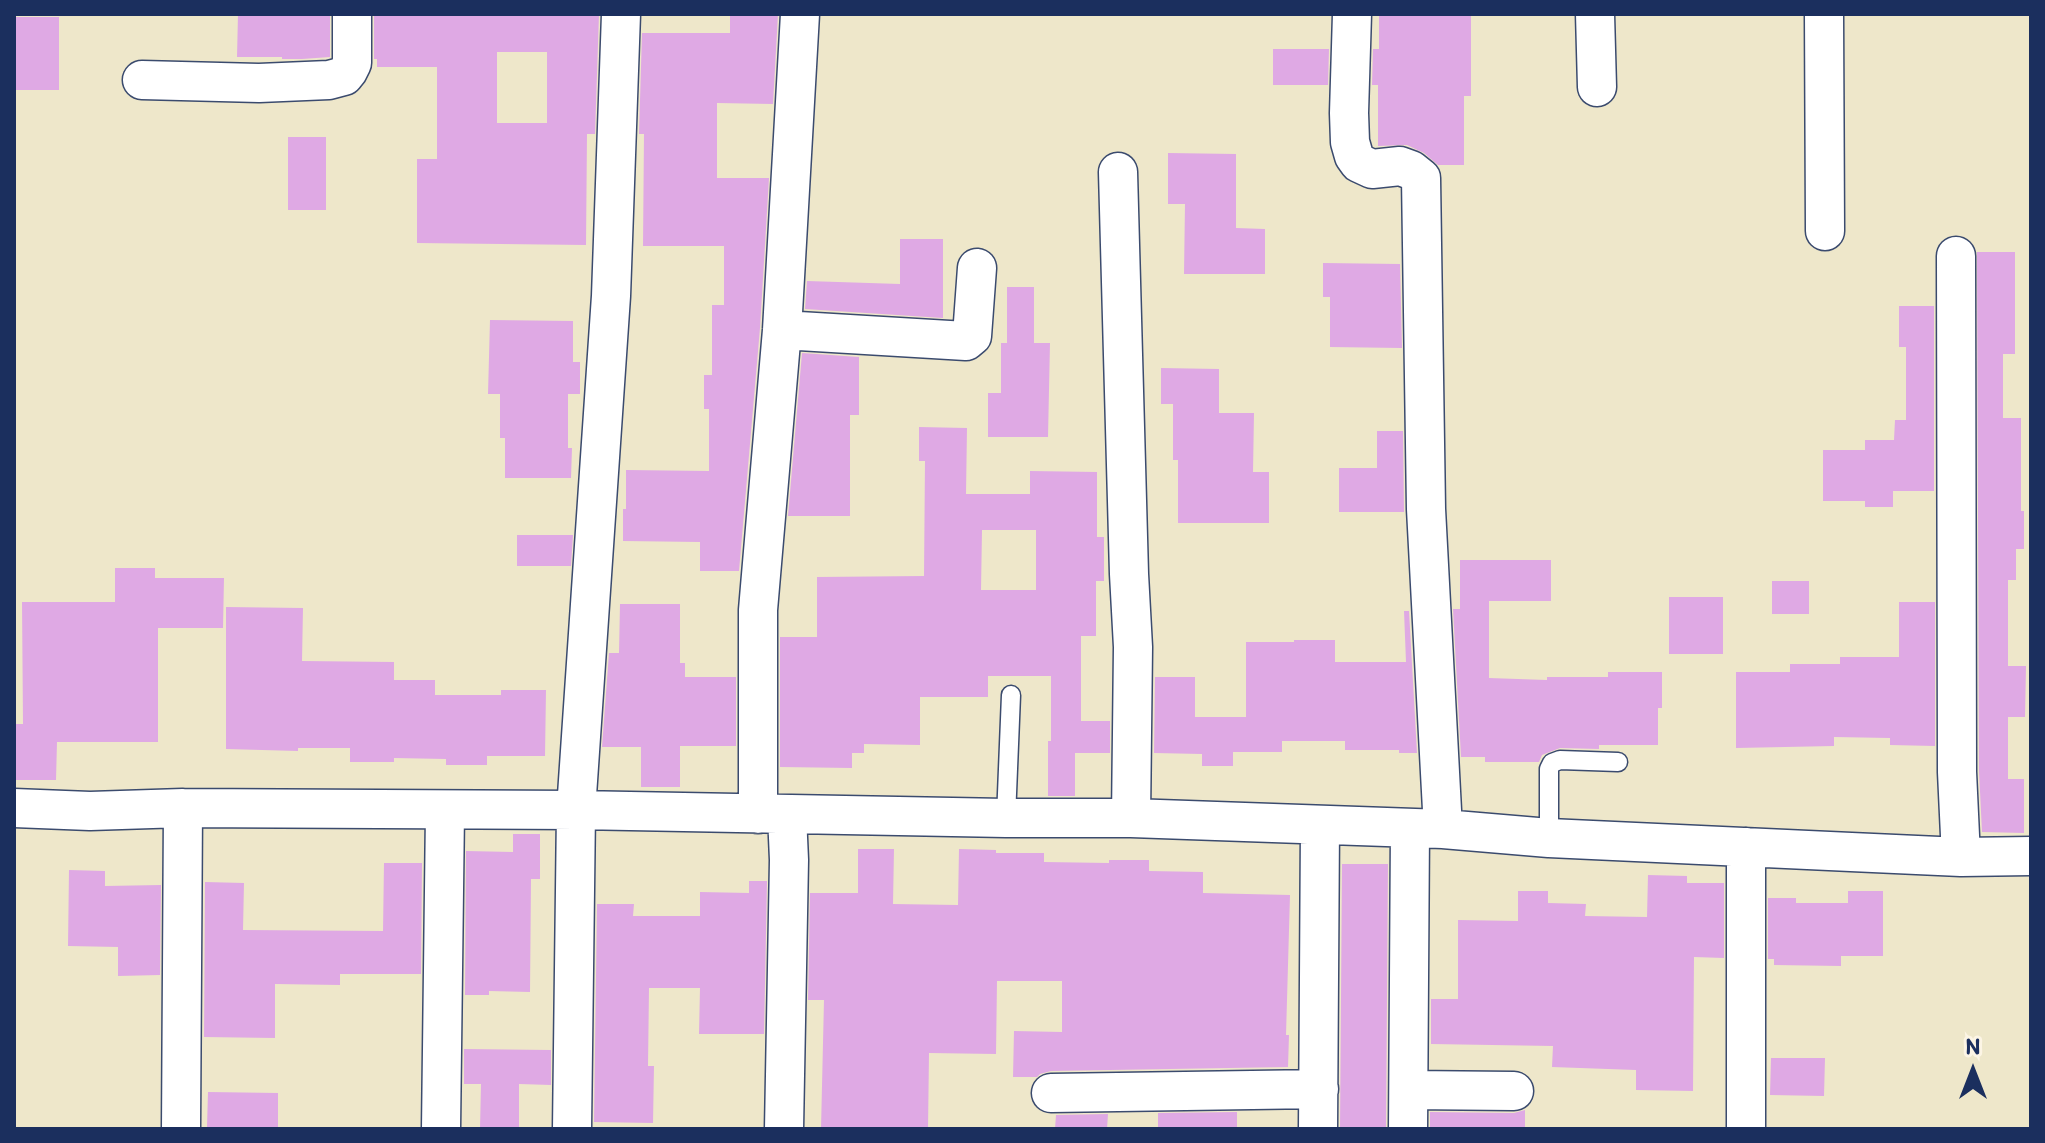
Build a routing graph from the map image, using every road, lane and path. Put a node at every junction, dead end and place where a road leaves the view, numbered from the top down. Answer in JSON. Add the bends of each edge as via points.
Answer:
{"nodes":[{"id":1,"x":352,"y":14,"type":"edge"},
{"id":2,"x":621,"y":14,"type":"edge"},
{"id":3,"x":800,"y":14,"type":"edge"},
{"id":4,"x":1352,"y":14,"type":"edge"},
{"id":5,"x":1595,"y":14,"type":"edge"},
{"id":6,"x":1824,"y":14,"type":"edge"},
{"id":7,"x":142,"y":80,"type":"dead end"},
{"id":8,"x":1597,"y":87,"type":"dead end"},
{"id":9,"x":1118,"y":172,"type":"dead end"},
{"id":10,"x":1825,"y":231,"type":"dead end"},
{"id":11,"x":1956,"y":256,"type":"dead end"},
{"id":12,"x":977,"y":268,"type":"dead end"},
{"id":13,"x":782,"y":330,"type":"junction"},
{"id":14,"x":1011,"y":695,"type":"dead end"},
{"id":15,"x":1618,"y":762,"type":"dead end"},
{"id":16,"x":14,"y":808,"type":"edge"},
{"id":17,"x":183,"y":808,"type":"junction"},
{"id":18,"x":576,"y":810,"type":"junction"},
{"id":19,"x":445,"y":811,"type":"junction"},
{"id":20,"x":772,"y":814,"type":"junction"},
{"id":21,"x":1006,"y":818,"type":"junction"},
{"id":22,"x":1131,"y":818,"type":"junction"},
{"id":23,"x":1320,"y":825,"type":"junction"},
{"id":24,"x":1426,"y":828,"type":"junction"},
{"id":25,"x":1549,"y":838,"type":"junction"},
{"id":26,"x":1746,"y":847,"type":"junction"},
{"id":27,"x":2031,"y":856,"type":"edge"},
{"id":28,"x":1961,"y":857,"type":"junction"},
{"id":29,"x":1319,"y":1089,"type":"junction"},
{"id":30,"x":1409,"y":1090,"type":"junction"},
{"id":31,"x":1514,"y":1091,"type":"dead end"},
{"id":32,"x":1051,"y":1093,"type":"dead end"},
{"id":33,"x":181,"y":1129,"type":"edge"},
{"id":34,"x":441,"y":1129,"type":"edge"},
{"id":35,"x":572,"y":1129,"type":"edge"},
{"id":36,"x":784,"y":1129,"type":"edge"},
{"id":37,"x":1318,"y":1129,"type":"edge"},
{"id":38,"x":1408,"y":1129,"type":"edge"},
{"id":39,"x":1746,"y":1129,"type":"edge"}],
"edges":[{"from":1,"to":7,"type":"street","via":[[352,63],[344,76],[259,83]]},
{"from":2,"to":18,"type":"street","via":[[611,296]]},
{"from":3,"to":13,"type":"street"},
{"from":4,"to":24,"type":"street","via":[[1349,113],[1354,156],[1372,169],[1400,166],[1421,178]]},
{"from":5,"to":8,"type":"street"},
{"from":6,"to":10,"type":"street"},
{"from":9,"to":22,"type":"street","via":[[1133,647]]},
{"from":11,"to":28,"type":"street"},
{"from":12,"to":13,"type":"street","via":[[972,336],[966,341]]},
{"from":13,"to":20,"type":"street","via":[[758,610]]},
{"from":14,"to":21,"type":"lane"},
{"from":15,"to":25,"type":"lane","via":[[1552,763]]},
{"from":16,"to":17,"type":"street"},
{"from":17,"to":19,"type":"street"},
{"from":17,"to":33,"type":"street"},
{"from":18,"to":19,"type":"street"},
{"from":18,"to":20,"type":"street"},
{"from":18,"to":35,"type":"street"},
{"from":19,"to":34,"type":"street"},
{"from":20,"to":21,"type":"street"},
{"from":20,"to":36,"type":"street","via":[[789,860]]},
{"from":21,"to":22,"type":"street"},
{"from":22,"to":23,"type":"street"},
{"from":23,"to":24,"type":"street"},
{"from":23,"to":29,"type":"street"},
{"from":24,"to":25,"type":"street"},
{"from":24,"to":30,"type":"street"},
{"from":25,"to":26,"type":"street"},
{"from":26,"to":28,"type":"street"},
{"from":26,"to":39,"type":"street"},
{"from":27,"to":28,"type":"street"},
{"from":29,"to":32,"type":"street"},
{"from":29,"to":37,"type":"street"},
{"from":30,"to":31,"type":"street"},
{"from":30,"to":38,"type":"street"}]}
